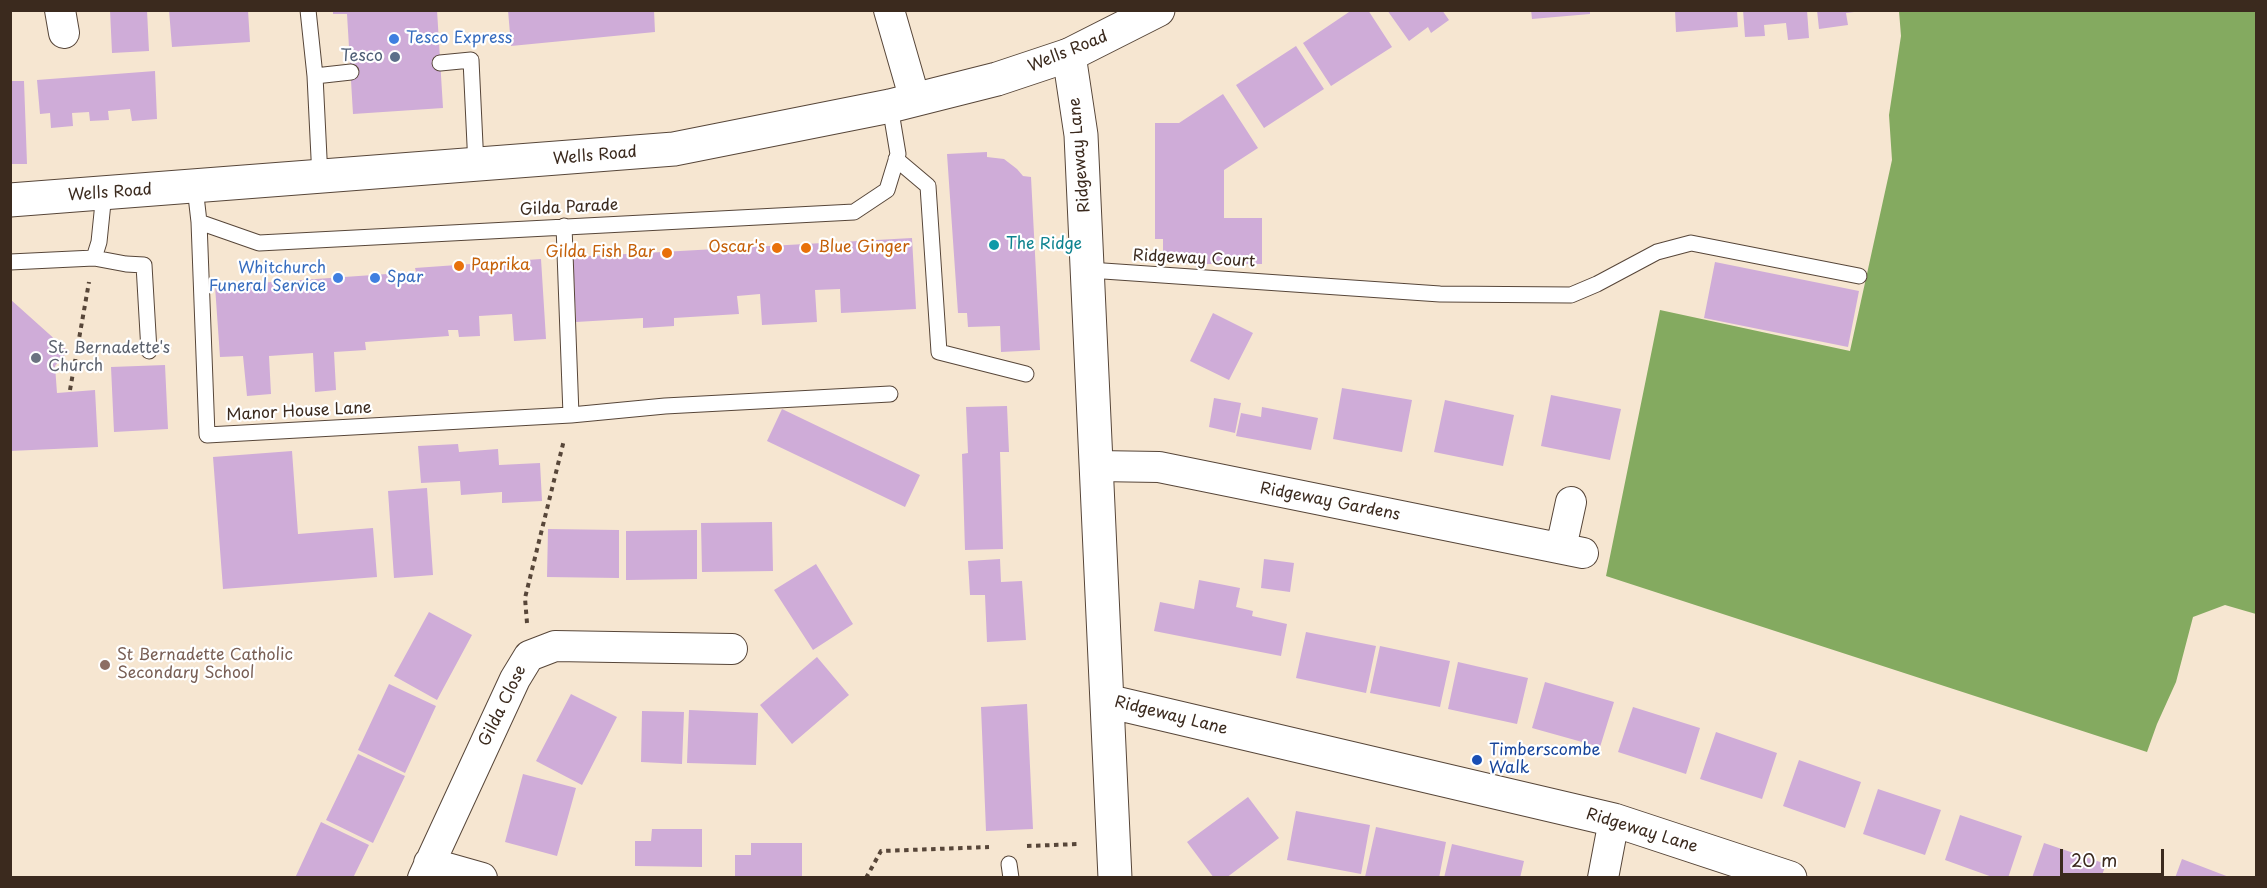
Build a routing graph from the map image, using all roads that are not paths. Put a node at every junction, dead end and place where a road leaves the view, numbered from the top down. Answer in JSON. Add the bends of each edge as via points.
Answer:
{"nodes":[{"id":1,"x":308,"y":10,"type":"edge"},
{"id":2,"x":889,"y":10,"type":"edge"},
{"id":3,"x":1158,"y":10,"type":"edge"},
{"id":4,"x":1069,"y":55,"type":"junction"},
{"id":5,"x":440,"y":63,"type":"dead end"},
{"id":6,"x":351,"y":72,"type":"dead end"},
{"id":7,"x":315,"y":76,"type":"junction"},
{"id":8,"x":902,"y":103,"type":"junction"},
{"id":9,"x":896,"y":159,"type":"junction"},
{"id":10,"x":476,"y":166,"type":"junction"},
{"id":11,"x":320,"y":178,"type":"junction"},
{"id":12,"x":195,"y":187,"type":"junction"},
{"id":13,"x":104,"y":193,"type":"junction"},
{"id":14,"x":10,"y":200,"type":"edge"},
{"id":15,"x":199,"y":222,"type":"junction"},
{"id":16,"x":564,"y":226,"type":"junction"},
{"id":17,"x":94,"y":258,"type":"junction"},
{"id":18,"x":10,"y":262,"type":"edge"},
{"id":19,"x":1089,"y":270,"type":"junction"},
{"id":20,"x":1859,"y":276,"type":"dead end"},
{"id":21,"x":149,"y":351,"type":"dead end"},
{"id":22,"x":1026,"y":374,"type":"dead end"},
{"id":23,"x":890,"y":394,"type":"dead end"},
{"id":24,"x":570,"y":415,"type":"junction"},
{"id":25,"x":1097,"y":466,"type":"junction"},
{"id":26,"x":1571,"y":502,"type":"dead end"},
{"id":27,"x":732,"y":649,"type":"dead end"},
{"id":28,"x":1107,"y":701,"type":"junction"},
{"id":29,"x":1614,"y":820,"type":"junction"},
{"id":30,"x":426,"y":870,"type":"edge"},
{"id":31,"x":482,"y":878,"type":"edge"},
{"id":32,"x":1115,"y":878,"type":"edge"},
{"id":33,"x":1603,"y":878,"type":"edge"},
{"id":34,"x":1790,"y":878,"type":"edge"}],
"edges":[{"from":1,"to":7,"type":"lane"},
{"from":2,"to":8,"type":"street"},
{"from":3,"to":4,"type":"main road","name":"Wells Road"},
{"from":4,"to":8,"type":"main road","name":"Wells Road","via":[[997,79]]},
{"from":4,"to":19,"type":"main road","name":"Ridgeway Lane","via":[[1081,135]]},
{"from":5,"to":10,"type":"lane","via":[[471,60]]},
{"from":6,"to":7,"type":"lane"},
{"from":7,"to":11,"type":"lane"},
{"from":8,"to":9,"type":"lane","name":"Gilda Parade"},
{"from":8,"to":10,"type":"main road","name":"Wells Road","via":[[674,149]]},
{"from":9,"to":16,"type":"lane","name":"Gilda Parade","via":[[887,190],[854,212]]},
{"from":9,"to":22,"type":"lane","via":[[928,186],[939,352]]},
{"from":10,"to":11,"type":"main road","name":"Wells Road"},
{"from":11,"to":12,"type":"main road","name":"Wells Road"},
{"from":12,"to":13,"type":"main road","name":"Wells Road"},
{"from":12,"to":15,"type":"lane"},
{"from":13,"to":14,"type":"main road","name":"Wells Road"},
{"from":13,"to":17,"type":"lane"},
{"from":15,"to":16,"type":"lane","name":"Gilda Parade","via":[[259,243]]},
{"from":15,"to":24,"type":"lane","name":"Manor House Lane","via":[[207,435]]},
{"from":16,"to":24,"type":"lane"},
{"from":17,"to":18,"type":"lane"},
{"from":17,"to":21,"type":"lane","via":[[144,265]]},
{"from":19,"to":20,"type":"lane","name":"Ridgeway Court","via":[[1440,294],[1571,295],[1657,252],[1690,243]]},
{"from":19,"to":25,"type":"main road","name":"Ridgeway Lane"},
{"from":23,"to":24,"type":"lane"},
{"from":25,"to":26,"type":"street","name":"Ridgeway Gardens","via":[[1159,467],[1572,551]]},
{"from":25,"to":28,"type":"main road","name":"Ridgeway Lane"},
{"from":27,"to":30,"type":"street","name":"Gilda Close","via":[[555,646],[529,656]]},
{"from":28,"to":29,"type":"main road","name":"Ridgeway Lane"},
{"from":28,"to":32,"type":"main road"},
{"from":29,"to":33,"type":"street"},
{"from":29,"to":34,"type":"main road","name":"Ridgeway Lane"},
{"from":30,"to":31,"type":"street"}]}
